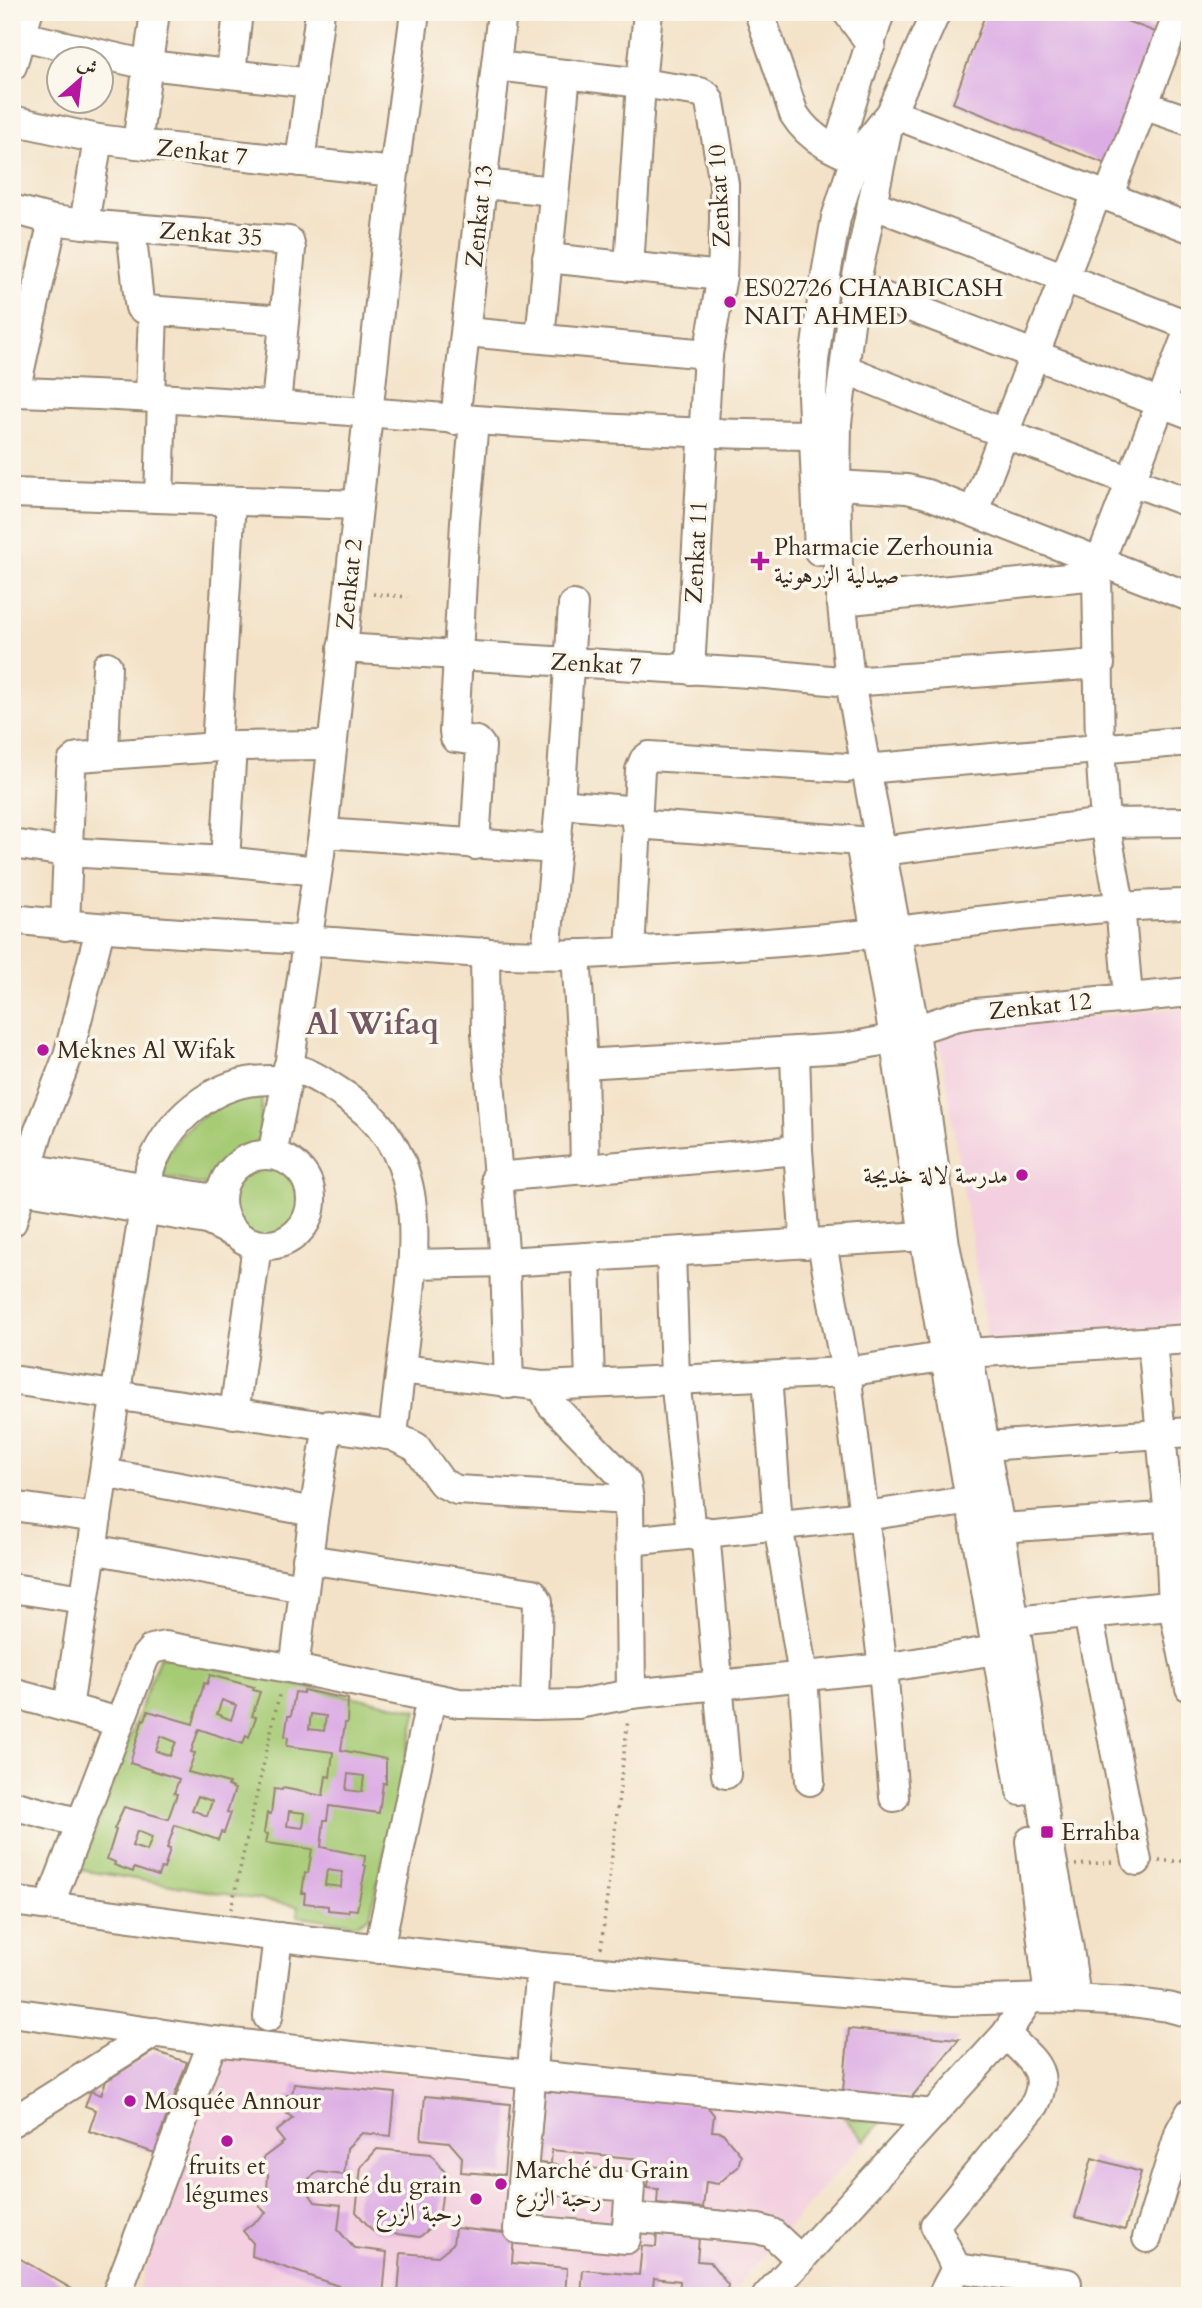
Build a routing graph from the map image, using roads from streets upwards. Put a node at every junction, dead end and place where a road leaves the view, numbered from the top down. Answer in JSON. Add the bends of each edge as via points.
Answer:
{"nodes":[{"id":1,"x":155,"y":12,"type":"edge"},
{"id":2,"x":238,"y":12,"type":"edge"},
{"id":3,"x":320,"y":12,"type":"edge"},
{"id":4,"x":415,"y":12,"type":"edge"},
{"id":5,"x":502,"y":12,"type":"edge"},
{"id":6,"x":648,"y":12,"type":"edge"},
{"id":7,"x":847,"y":12,"type":"edge"},
{"id":8,"x":880,"y":12,"type":"edge"},
{"id":9,"x":936,"y":12,"type":"edge"},
{"id":10,"x":751,"y":13,"type":"edge"},
{"id":11,"x":25,"y":24,"type":"edge"},
{"id":12,"x":1190,"y":27,"type":"edge"},
{"id":13,"x":871,"y":44,"type":"junction"},
{"id":14,"x":148,"y":65,"type":"junction"},
{"id":15,"x":12,"y":66,"type":"edge"},
{"id":16,"x":496,"y":66,"type":"junction"},
{"id":17,"x":231,"y":73,"type":"junction"},
{"id":18,"x":566,"y":74,"type":"junction"},
{"id":19,"x":312,"y":83,"type":"junction"},
{"id":20,"x":642,"y":83,"type":"junction"},
{"id":21,"x":1143,"y":104,"type":"junction"},
{"id":22,"x":891,"y":113,"type":"junction"},
{"id":23,"x":12,"y":120,"type":"edge"},
{"id":24,"x":1190,"y":121,"type":"edge"},
{"id":25,"x":98,"y":139,"type":"junction"},
{"id":26,"x":137,"y":145,"type":"junction"},
{"id":27,"x":857,"y":159,"type":"junction"},
{"id":28,"x":300,"y":162,"type":"junction"},
{"id":29,"x":394,"y":172,"type":"junction"},
{"id":30,"x":483,"y":184,"type":"junction"},
{"id":31,"x":554,"y":191,"type":"junction"},
{"id":32,"x":1102,"y":195,"type":"junction"},
{"id":33,"x":872,"y":204,"type":"junction"},
{"id":34,"x":12,"y":209,"type":"edge"},
{"id":35,"x":53,"y":220,"type":"junction"},
{"id":36,"x":84,"y":224,"type":"junction"},
{"id":37,"x":131,"y":228,"type":"junction"},
{"id":38,"x":1190,"y":228,"type":"edge"},
{"id":39,"x":547,"y":258,"type":"junction"},
{"id":40,"x":629,"y":267,"type":"junction"},
{"id":41,"x":722,"y":276,"type":"junction"},
{"id":42,"x":1064,"y":278,"type":"junction"},
{"id":43,"x":855,"y":285,"type":"junction"},
{"id":44,"x":153,"y":312,"type":"junction"},
{"id":45,"x":284,"y":320,"type":"junction"},
{"id":46,"x":1190,"y":326,"type":"edge"},
{"id":47,"x":466,"y":332,"type":"junction"},
{"id":48,"x":540,"y":338,"type":"junction"},
{"id":49,"x":708,"y":354,"type":"junction"},
{"id":50,"x":1034,"y":355,"type":"junction"},
{"id":51,"x":845,"y":369,"type":"junction"},
{"id":52,"x":14,"y":392,"type":"edge"},
{"id":53,"x":156,"y":398,"type":"junction"},
{"id":54,"x":1160,"y":403,"type":"junction"},
{"id":55,"x":276,"y":405,"type":"junction"},
{"id":56,"x":368,"y":413,"type":"junction"},
{"id":57,"x":1190,"y":414,"type":"edge"},
{"id":58,"x":465,"y":420,"type":"junction"},
{"id":59,"x":1003,"y":433,"type":"junction"},
{"id":60,"x":703,"y":434,"type":"junction"},
{"id":61,"x":825,"y":435,"type":"junction"},
{"id":62,"x":1131,"y":480,"type":"junction"},
{"id":63,"x":835,"y":485,"type":"junction"},
{"id":64,"x":12,"y":493,"type":"edge"},
{"id":65,"x":159,"y":498,"type":"junction"},
{"id":66,"x":231,"y":500,"type":"junction"},
{"id":67,"x":1190,"y":503,"type":"edge"},
{"id":68,"x":358,"y":505,"type":"junction"},
{"id":69,"x":974,"y":511,"type":"junction"},
{"id":70,"x":1099,"y":568,"type":"junction"},
{"id":71,"x":1190,"y":597,"type":"edge"},
{"id":72,"x":841,"y":601,"type":"junction"},
{"id":73,"x":573,"y":605,"type":"dead end"},
{"id":74,"x":342,"y":648,"type":"junction"},
{"id":75,"x":457,"y":656,"type":"junction"},
{"id":76,"x":570,"y":662,"type":"junction"},
{"id":77,"x":1100,"y":664,"type":"junction"},
{"id":78,"x":107,"y":666,"type":"dead end"},
{"id":79,"x":690,"y":670,"type":"junction"},
{"id":80,"x":842,"y":681,"type":"junction"},
{"id":81,"x":1190,"y":741,"type":"edge"},
{"id":82,"x":331,"y":745,"type":"junction"},
{"id":83,"x":224,"y":746,"type":"junction"},
{"id":84,"x":1100,"y":748,"type":"junction"},
{"id":85,"x":104,"y":754,"type":"junction"},
{"id":86,"x":856,"y":768,"type":"junction"},
{"id":87,"x":560,"y":804,"type":"junction"},
{"id":88,"x":636,"y":817,"type":"junction"},
{"id":89,"x":1190,"y":822,"type":"edge"},
{"id":90,"x":1105,"y":823,"type":"junction"},
{"id":91,"x":323,"y":833,"type":"junction"},
{"id":92,"x":12,"y":844,"type":"edge"},
{"id":93,"x":475,"y":845,"type":"junction"},
{"id":94,"x":870,"y":846,"type":"junction"},
{"id":95,"x":556,"y":849,"type":"junction"},
{"id":96,"x":66,"y":852,"type":"junction"},
{"id":97,"x":225,"y":861,"type":"junction"},
{"id":98,"x":317,"y":871,"type":"junction"},
{"id":99,"x":1190,"y":904,"type":"edge"},
{"id":100,"x":1120,"y":905,"type":"junction"},
{"id":101,"x":12,"y":919,"type":"edge"},
{"id":102,"x":65,"y":926,"type":"junction"},
{"id":103,"x":100,"y":929,"type":"junction"},
{"id":104,"x":885,"y":932,"type":"junction"},
{"id":105,"x":306,"y":941,"type":"junction"},
{"id":106,"x":630,"y":951,"type":"junction"},
{"id":107,"x":485,"y":952,"type":"junction"},
{"id":108,"x":547,"y":954,"type":"junction"},
{"id":109,"x":576,"y":954,"type":"junction"},
{"id":110,"x":1190,"y":992,"type":"edge"},
{"id":111,"x":1128,"y":997,"type":"junction"},
{"id":112,"x":905,"y":1034,"type":"junction"},
{"id":113,"x":795,"y":1052,"type":"junction"},
{"id":114,"x":583,"y":1064,"type":"junction"},
{"id":115,"x":288,"y":1074,"type":"junction"},
{"id":116,"x":798,"y":1150,"type":"junction"},
{"id":117,"x":272,"y":1155,"type":"junction"},
{"id":118,"x":585,"y":1170,"type":"junction"},
{"id":119,"x":496,"y":1177,"type":"junction"},
{"id":120,"x":25,"y":1178,"type":"junction"},
{"id":121,"x":222,"y":1188,"type":"junction"},
{"id":122,"x":145,"y":1198,"type":"junction"},
{"id":123,"x":12,"y":1222,"type":"edge"},
{"id":124,"x":924,"y":1236,"type":"junction"},
{"id":125,"x":246,"y":1239,"type":"junction"},
{"id":126,"x":813,"y":1244,"type":"junction"},
{"id":127,"x":671,"y":1252,"type":"junction"},
{"id":128,"x":586,"y":1257,"type":"junction"},
{"id":129,"x":505,"y":1262,"type":"junction"},
{"id":130,"x":413,"y":1264,"type":"junction"},
{"id":131,"x":1190,"y":1339,"type":"edge"},
{"id":132,"x":1152,"y":1342,"type":"junction"},
{"id":133,"x":957,"y":1354,"type":"junction"},
{"id":134,"x":401,"y":1369,"type":"junction"},
{"id":135,"x":846,"y":1371,"type":"junction"},
{"id":136,"x":766,"y":1376,"type":"junction"},
{"id":137,"x":675,"y":1378,"type":"junction"},
{"id":138,"x":12,"y":1380,"type":"edge"},
{"id":139,"x":590,"y":1382,"type":"junction"},
{"id":140,"x":509,"y":1384,"type":"junction"},
{"id":141,"x":542,"y":1386,"type":"junction"},
{"id":142,"x":115,"y":1396,"type":"junction"},
{"id":143,"x":234,"y":1414,"type":"junction"},
{"id":144,"x":328,"y":1425,"type":"junction"},
{"id":145,"x":1190,"y":1432,"type":"edge"},
{"id":146,"x":1161,"y":1434,"type":"junction"},
{"id":147,"x":393,"y":1436,"type":"junction"},
{"id":148,"x":985,"y":1446,"type":"junction"},
{"id":149,"x":104,"y":1473,"type":"junction"},
{"id":150,"x":629,"y":1500,"type":"junction"},
{"id":151,"x":972,"y":1500,"type":"junction"},
{"id":152,"x":12,"y":1506,"type":"edge"},
{"id":153,"x":314,"y":1512,"type":"junction"},
{"id":154,"x":865,"y":1516,"type":"junction"},
{"id":155,"x":1179,"y":1516,"type":"edge"},
{"id":156,"x":97,"y":1518,"type":"junction"},
{"id":157,"x":778,"y":1524,"type":"junction"},
{"id":158,"x":1000,"y":1528,"type":"junction"},
{"id":159,"x":698,"y":1532,"type":"junction"},
{"id":160,"x":630,"y":1541,"type":"junction"},
{"id":161,"x":92,"y":1549,"type":"junction"},
{"id":162,"x":307,"y":1559,"type":"junction"},
{"id":163,"x":12,"y":1588,"type":"edge"},
{"id":164,"x":303,"y":1588,"type":"junction"},
{"id":165,"x":84,"y":1598,"type":"junction"},
{"id":166,"x":1181,"y":1605,"type":"edge"},
{"id":167,"x":1088,"y":1614,"type":"junction"},
{"id":168,"x":1000,"y":1631,"type":"junction"},
{"id":169,"x":883,"y":1668,"type":"junction"},
{"id":170,"x":294,"y":1669,"type":"junction"},
{"id":171,"x":803,"y":1676,"type":"junction"},
{"id":172,"x":1189,"y":1684,"type":"edge"},
{"id":173,"x":719,"y":1685,"type":"junction"},
{"id":174,"x":12,"y":1693,"type":"edge"},
{"id":175,"x":631,"y":1694,"type":"junction"},
{"id":176,"x":431,"y":1698,"type":"junction"},
{"id":177,"x":535,"y":1705,"type":"junction"},
{"id":178,"x":68,"y":1708,"type":"junction"},
{"id":179,"x":119,"y":1722,"type":"junction"},
{"id":180,"x":726,"y":1774,"type":"dead end"},
{"id":181,"x":810,"y":1781,"type":"dead end"},
{"id":182,"x":894,"y":1797,"type":"dead end"},
{"id":183,"x":12,"y":1805,"type":"edge"},
{"id":184,"x":81,"y":1823,"type":"junction"},
{"id":185,"x":1137,"y":1861,"type":"road end"},
{"id":186,"x":12,"y":1901,"type":"edge"},
{"id":187,"x":49,"y":1906,"type":"junction"},
{"id":188,"x":278,"y":1937,"type":"junction"},
{"id":189,"x":379,"y":1949,"type":"junction"},
{"id":190,"x":541,"y":1967,"type":"junction"},
{"id":191,"x":1051,"y":1999,"type":"junction"},
{"id":192,"x":12,"y":2012,"type":"edge"},
{"id":193,"x":1190,"y":2013,"type":"edge"},
{"id":194,"x":268,"y":2017,"type":"dead end"},
{"id":195,"x":155,"y":2032,"type":"junction"},
{"id":196,"x":1006,"y":2034,"type":"junction"},
{"id":197,"x":213,"y":2041,"type":"junction"},
{"id":198,"x":532,"y":2075,"type":"junction"},
{"id":199,"x":1190,"y":2113,"type":"edge"},
{"id":200,"x":933,"y":2114,"type":"junction"},
{"id":201,"x":12,"y":2122,"type":"edge"},
{"id":202,"x":523,"y":2177,"type":"junction"},
{"id":203,"x":628,"y":2217,"type":"junction"},
{"id":204,"x":1147,"y":2238,"type":"dead end"},
{"id":205,"x":801,"y":2260,"type":"junction"},
{"id":206,"x":956,"y":2268,"type":"junction"},
{"id":207,"x":116,"y":2296,"type":"edge"},
{"id":208,"x":767,"y":2296,"type":"edge"},
{"id":209,"x":942,"y":2296,"type":"edge"},
{"id":210,"x":1062,"y":2296,"type":"edge"}],
"edges":[{"from":1,"to":14,"type":"street"},
{"from":2,"to":17,"type":"street"},
{"from":3,"to":19,"type":"street"},
{"from":4,"to":29,"type":"street","name":"Zenkat 2"},
{"from":5,"to":16,"type":"street","name":"Zenkat 13"},
{"from":6,"to":20,"type":"street"},
{"from":7,"to":13,"type":"street"},
{"from":8,"to":13,"type":"street"},
{"from":9,"to":22,"type":"street"},
{"from":10,"to":27,"type":"street","via":[[804,129]]},
{"from":11,"to":14,"type":"street"},
{"from":11,"to":15,"type":"street"},
{"from":12,"to":21,"type":"street","via":[[1175,22]]},
{"from":13,"to":27,"type":"street"},
{"from":14,"to":17,"type":"street"},
{"from":14,"to":26,"type":"street"},
{"from":16,"to":18,"type":"street","name":"Zenkat 10"},
{"from":16,"to":30,"type":"street","name":"Zenkat 13"},
{"from":17,"to":19,"type":"street"},
{"from":18,"to":20,"type":"street","name":"Zenkat 10"},
{"from":18,"to":31,"type":"street"},
{"from":19,"to":28,"type":"street"},
{"from":20,"to":40,"type":"street"},
{"from":20,"to":41,"type":"street","name":"Zenkat 10","via":[[700,92],[710,102],[724,184]]},
{"from":21,"to":24,"type":"street"},
{"from":21,"to":32,"type":"street"},
{"from":22,"to":27,"type":"street"},
{"from":22,"to":32,"type":"street"},
{"from":23,"to":25,"type":"street","name":"Zenkat 7"},
{"from":25,"to":26,"type":"street","name":"Zenkat 7"},
{"from":25,"to":36,"type":"street"},
{"from":26,"to":28,"type":"street","name":"Zenkat 7"},
{"from":27,"to":33,"type":"street"},
{"from":27,"to":61,"type":"street","via":[[836,218],[814,361]]},
{"from":28,"to":29,"type":"street","name":"Zenkat 7"},
{"from":29,"to":56,"type":"street","name":"Zenkat 2"},
{"from":30,"to":31,"type":"street"},
{"from":30,"to":47,"type":"street","name":"Zenkat 13"},
{"from":31,"to":39,"type":"street"},
{"from":32,"to":38,"type":"street"},
{"from":32,"to":42,"type":"street"},
{"from":33,"to":42,"type":"street"},
{"from":33,"to":43,"type":"street"},
{"from":34,"to":35,"type":"street","name":"Zenkat 35"},
{"from":35,"to":36,"type":"street","name":"Zenkat 35"},
{"from":35,"to":52,"type":"street"},
{"from":36,"to":37,"type":"street","name":"Zenkat 35"},
{"from":37,"to":44,"type":"street","via":[[140,307]]},
{"from":37,"to":45,"type":"street","name":"Zenkat 35","via":[[289,241]]},
{"from":39,"to":40,"type":"street"},
{"from":39,"to":48,"type":"street"},
{"from":40,"to":41,"type":"street"},
{"from":41,"to":49,"type":"street","name":"Zenkat 10"},
{"from":42,"to":46,"type":"street"},
{"from":42,"to":50,"type":"street"},
{"from":43,"to":50,"type":"street"},
{"from":43,"to":51,"type":"street"},
{"from":44,"to":45,"type":"street"},
{"from":44,"to":53,"type":"street"},
{"from":45,"to":55,"type":"street","name":"Zenkat 35"},
{"from":46,"to":54,"type":"street"},
{"from":47,"to":48,"type":"street"},
{"from":47,"to":58,"type":"street","name":"Zenkat 13"},
{"from":48,"to":49,"type":"street"},
{"from":49,"to":60,"type":"street","name":"Zenkat 10"},
{"from":50,"to":54,"type":"street"},
{"from":50,"to":59,"type":"street"},
{"from":51,"to":59,"type":"street"},
{"from":51,"to":61,"type":"street"},
{"from":52,"to":53,"type":"street"},
{"from":53,"to":55,"type":"street"},
{"from":53,"to":65,"type":"street"},
{"from":54,"to":57,"type":"street"},
{"from":54,"to":62,"type":"street"},
{"from":55,"to":56,"type":"street"},
{"from":56,"to":58,"type":"street"},
{"from":56,"to":68,"type":"street","name":"Zenkat 2"},
{"from":58,"to":60,"type":"street"},
{"from":58,"to":75,"type":"street"},
{"from":59,"to":62,"type":"street"},
{"from":59,"to":69,"type":"street"},
{"from":60,"to":61,"type":"street"},
{"from":60,"to":79,"type":"street","name":"Zenkat 11"},
{"from":61,"to":63,"type":"street"},
{"from":61,"to":80,"type":"street","via":[[822,598]]},
{"from":62,"to":67,"type":"street"},
{"from":62,"to":70,"type":"street"},
{"from":63,"to":69,"type":"street","via":[[907,489]]},
{"from":63,"to":72,"type":"street"},
{"from":64,"to":65,"type":"street"},
{"from":65,"to":66,"type":"street"},
{"from":66,"to":68,"type":"street"},
{"from":66,"to":83,"type":"street"},
{"from":68,"to":74,"type":"street","name":"Zenkat 2"},
{"from":69,"to":70,"type":"street"},
{"from":70,"to":71,"type":"street"},
{"from":70,"to":72,"type":"street"},
{"from":70,"to":77,"type":"street"},
{"from":72,"to":80,"type":"street"},
{"from":73,"to":76,"type":"street"},
{"from":74,"to":75,"type":"street","name":"Zenkat 7"},
{"from":74,"to":82,"type":"street","name":"Zenkat 2"},
{"from":75,"to":76,"type":"street","name":"Zenkat 7"},
{"from":75,"to":93,"type":"street","via":[[455,738],[477,741],[481,746]]},
{"from":76,"to":79,"type":"street","name":"Zenkat 7"},
{"from":76,"to":87,"type":"street"},
{"from":77,"to":80,"type":"street","name":"Zenkat 7"},
{"from":77,"to":84,"type":"street"},
{"from":78,"to":85,"type":"street"},
{"from":79,"to":80,"type":"street","name":"Zenkat 7"},
{"from":80,"to":86,"type":"street"},
{"from":81,"to":84,"type":"street"},
{"from":82,"to":83,"type":"street"},
{"from":82,"to":91,"type":"street","name":"Zenkat 2"},
{"from":83,"to":85,"type":"street"},
{"from":83,"to":97,"type":"street"},
{"from":84,"to":86,"type":"street"},
{"from":84,"to":90,"type":"street"},
{"from":85,"to":96,"type":"street","via":[[72,762]]},
{"from":86,"to":88,"type":"street","via":[[649,756],[640,770]]},
{"from":86,"to":94,"type":"street"},
{"from":87,"to":88,"type":"street"},
{"from":87,"to":95,"type":"street"},
{"from":88,"to":94,"type":"street"},
{"from":88,"to":106,"type":"street"},
{"from":89,"to":90,"type":"street"},
{"from":90,"to":94,"type":"street"},
{"from":90,"to":100,"type":"street"},
{"from":91,"to":93,"type":"street"},
{"from":91,"to":98,"type":"street","name":"Zenkat 2"},
{"from":92,"to":96,"type":"street"},
{"from":93,"to":95,"type":"street"},
{"from":94,"to":104,"type":"street"},
{"from":95,"to":108,"type":"street"},
{"from":96,"to":97,"type":"street"},
{"from":96,"to":102,"type":"street"},
{"from":97,"to":98,"type":"street"},
{"from":98,"to":105,"type":"street","name":"Zenkat 2"},
{"from":99,"to":100,"type":"street"},
{"from":100,"to":104,"type":"street"},
{"from":100,"to":111,"type":"street"},
{"from":101,"to":102,"type":"street"},
{"from":102,"to":103,"type":"street"},
{"from":103,"to":105,"type":"street"},
{"from":103,"to":120,"type":"street","via":[[68,1056]]},
{"from":104,"to":106,"type":"street"},
{"from":104,"to":112,"type":"street"},
{"from":105,"to":107,"type":"street"},
{"from":105,"to":115,"type":"street","name":"Zenkat 2"},
{"from":106,"to":109,"type":"street"},
{"from":107,"to":108,"type":"street"},
{"from":107,"to":119,"type":"street"},
{"from":108,"to":109,"type":"street"},
{"from":109,"to":114,"type":"street"},
{"from":110,"to":111,"type":"street","name":"Zenkat 12"},
{"from":111,"to":112,"type":"street","name":"Zenkat 12","via":[[976,1013]]},
{"from":112,"to":113,"type":"street","name":"Zenkat 12","via":[[844,1048]]},
{"from":112,"to":124,"type":"street"},
{"from":112,"to":133,"type":"street","via":[[945,1245]]},
{"from":113,"to":114,"type":"street","name":"Zenkat 12"},
{"from":113,"to":116,"type":"street"},
{"from":114,"to":118,"type":"street"},
{"from":115,"to":117,"type":"street","name":"Zenkat 2"},
{"from":115,"to":122,"type":"street","via":[[225,1088],[192,1107],[157,1150]]},
{"from":115,"to":130,"type":"street","via":[[319,1078],[352,1100],[387,1137],[411,1195]]},
{"from":116,"to":118,"type":"street"},
{"from":116,"to":126,"type":"street"},
{"from":117,"to":121,"type":"street","via":[[246,1159],[227,1176]]},
{"from":117,"to":125,"type":"street","via":[[297,1167],[306,1178],[312,1206],[303,1226],[288,1240],[275,1245]]},
{"from":118,"to":119,"type":"street"},
{"from":119,"to":129,"type":"street"},
{"from":120,"to":122,"type":"street"},
{"from":120,"to":123,"type":"street"},
{"from":121,"to":122,"type":"street","via":[[208,1198]]},
{"from":121,"to":125,"type":"street","via":[[222,1212]]},
{"from":122,"to":125,"type":"street"},
{"from":122,"to":142,"type":"street"},
{"from":124,"to":126,"type":"street"},
{"from":124,"to":133,"type":"street"},
{"from":125,"to":143,"type":"street"},
{"from":126,"to":127,"type":"street"},
{"from":126,"to":135,"type":"street"},
{"from":127,"to":128,"type":"street"},
{"from":127,"to":137,"type":"street"},
{"from":128,"to":129,"type":"street"},
{"from":128,"to":139,"type":"street"},
{"from":129,"to":130,"type":"street"},
{"from":129,"to":140,"type":"street"},
{"from":130,"to":134,"type":"street"},
{"from":131,"to":132,"type":"street"},
{"from":132,"to":133,"type":"street"},
{"from":132,"to":146,"type":"street"},
{"from":133,"to":135,"type":"street"},
{"from":133,"to":148,"type":"street"},
{"from":133,"to":151,"type":"street"},
{"from":134,"to":140,"type":"street"},
{"from":134,"to":147,"type":"street"},
{"from":135,"to":136,"type":"street"},
{"from":135,"to":154,"type":"street"},
{"from":136,"to":137,"type":"street"},
{"from":136,"to":157,"type":"street"},
{"from":137,"to":139,"type":"street"},
{"from":137,"to":159,"type":"street"},
{"from":138,"to":142,"type":"street"},
{"from":139,"to":141,"type":"street"},
{"from":140,"to":141,"type":"street"},
{"from":141,"to":150,"type":"street","via":[[551,1404],[626,1482]]},
{"from":142,"to":143,"type":"street"},
{"from":142,"to":149,"type":"street"},
{"from":143,"to":144,"type":"street"},
{"from":144,"to":147,"type":"street"},
{"from":144,"to":153,"type":"street"},
{"from":145,"to":146,"type":"street"},
{"from":146,"to":148,"type":"street"},
{"from":146,"to":155,"type":"street"},
{"from":147,"to":150,"type":"street","via":[[416,1447],[442,1483],[457,1490]]},
{"from":148,"to":158,"type":"street"},
{"from":149,"to":153,"type":"street"},
{"from":149,"to":156,"type":"street"},
{"from":150,"to":160,"type":"street"},
{"from":151,"to":154,"type":"street"},
{"from":151,"to":168,"type":"street"},
{"from":152,"to":156,"type":"street"},
{"from":153,"to":162,"type":"street"},
{"from":154,"to":157,"type":"street"},
{"from":154,"to":169,"type":"street"},
{"from":155,"to":158,"type":"street"},
{"from":155,"to":166,"type":"street"},
{"from":156,"to":161,"type":"street"},
{"from":157,"to":159,"type":"street"},
{"from":157,"to":171,"type":"street"},
{"from":158,"to":168,"type":"street"},
{"from":159,"to":160,"type":"street"},
{"from":159,"to":173,"type":"street"},
{"from":160,"to":175,"type":"street"},
{"from":161,"to":164,"type":"street"},
{"from":161,"to":165,"type":"street"},
{"from":162,"to":164,"type":"street"},
{"from":162,"to":177,"type":"street","via":[[538,1596]]},
{"from":163,"to":165,"type":"street"},
{"from":164,"to":170,"type":"street"},
{"from":165,"to":178,"type":"street"},
{"from":166,"to":167,"type":"street"},
{"from":166,"to":172,"type":"street"},
{"from":167,"to":168,"type":"street"},
{"from":167,"to":185,"type":"street"},
{"from":168,"to":169,"type":"street"},
{"from":168,"to":191,"type":"street"},
{"from":168,"to":191,"type":"street","via":[[1054,1866]]},
{"from":169,"to":171,"type":"street"},
{"from":169,"to":182,"type":"street"},
{"from":170,"to":176,"type":"street"},
{"from":170,"to":179,"type":"street","via":[[165,1646],[152,1649]]},
{"from":171,"to":173,"type":"street"},
{"from":171,"to":181,"type":"street"},
{"from":173,"to":175,"type":"street"},
{"from":173,"to":180,"type":"street"},
{"from":174,"to":178,"type":"street"},
{"from":175,"to":177,"type":"street","via":[[578,1704]]},
{"from":176,"to":177,"type":"street"},
{"from":176,"to":189,"type":"street"},
{"from":178,"to":179,"type":"street"},
{"from":179,"to":184,"type":"street"},
{"from":183,"to":184,"type":"street"},
{"from":184,"to":187,"type":"street"},
{"from":186,"to":187,"type":"street"},
{"from":187,"to":188,"type":"street"},
{"from":188,"to":189,"type":"street"},
{"from":188,"to":194,"type":"street"},
{"from":189,"to":190,"type":"street"},
{"from":190,"to":191,"type":"street","via":[[953,2001]]},
{"from":190,"to":198,"type":"street"},
{"from":191,"to":193,"type":"street","via":[[1131,2002]]},
{"from":191,"to":196,"type":"street"},
{"from":192,"to":195,"type":"street"},
{"from":195,"to":197,"type":"street"},
{"from":195,"to":201,"type":"street"},
{"from":196,"to":200,"type":"street"},
{"from":196,"to":206,"type":"street","via":[[1040,2071],[1042,2090],[1035,2105],[935,2225]]},
{"from":197,"to":198,"type":"street"},
{"from":197,"to":207,"type":"street"},
{"from":198,"to":200,"type":"street"},
{"from":198,"to":202,"type":"street"},
{"from":199,"to":204,"type":"street","via":[[1180,2131]]},
{"from":200,"to":205,"type":"street"},
{"from":202,"to":203,"type":"street","via":[[630,2187]]},
{"from":202,"to":203,"type":"street","via":[[518,2229],[626,2239]]},
{"from":203,"to":205,"type":"street","via":[[758,2229],[772,2234]]},
{"from":205,"to":208,"type":"street"},
{"from":206,"to":209,"type":"street"},
{"from":206,"to":210,"type":"street","via":[[1067,2283]]}]}
